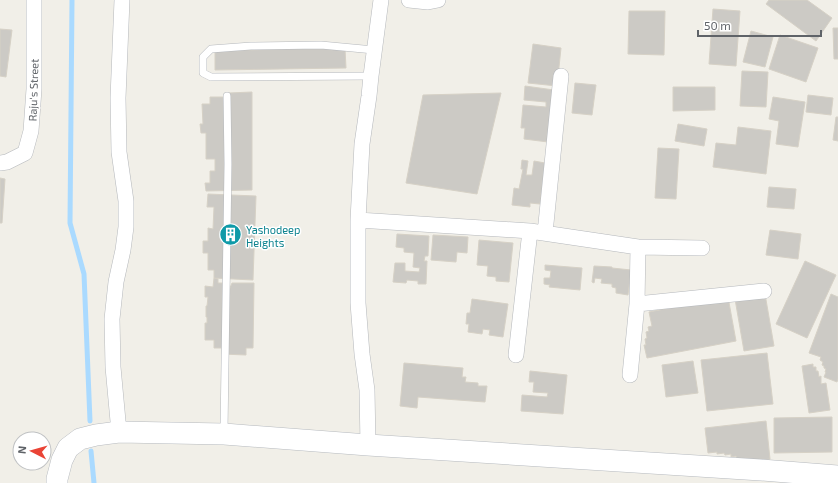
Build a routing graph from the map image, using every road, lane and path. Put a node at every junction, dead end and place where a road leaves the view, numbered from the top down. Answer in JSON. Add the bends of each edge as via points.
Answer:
{"nodes":[{"id":1,"x":34,"y":0,"type":"edge"},
{"id":2,"x":122,"y":0,"type":"edge"},
{"id":3,"x":381,"y":0,"type":"edge"},
{"id":4,"x":409,"y":0,"type":"edge"},
{"id":5,"x":438,"y":0,"type":"edge"},
{"id":6,"x":374,"y":50,"type":"junction"},
{"id":7,"x":370,"y":76,"type":"junction"},
{"id":8,"x":561,"y":76,"type":"dead end"},
{"id":9,"x":227,"y":96,"type":"dead end"},
{"id":10,"x":0,"y":163,"type":"edge"},
{"id":11,"x":358,"y":220,"type":"junction"},
{"id":12,"x":537,"y":232,"type":"junction"},
{"id":13,"x":638,"y":247,"type":"junction"},
{"id":14,"x":702,"y":248,"type":"dead end"},
{"id":15,"x":764,"y":291,"type":"dead end"},
{"id":16,"x":637,"y":304,"type":"junction"},
{"id":17,"x":516,"y":355,"type":"dead end"},
{"id":18,"x":630,"y":375,"type":"dead end"},
{"id":19,"x":119,"y":432,"type":"junction"},
{"id":20,"x":224,"y":434,"type":"junction"},
{"id":21,"x":368,"y":445,"type":"junction"},
{"id":22,"x":838,"y":476,"type":"edge"},
{"id":23,"x":57,"y":483,"type":"edge"}],
"edges":[{"from":1,"to":10,"type":"street","name":"Raju's Street","via":[[34,89],[31,130],[25,152]]},
{"from":2,"to":19,"type":"street","via":[[118,98],[119,152],[126,201],[124,250],[116,282],[112,319]]},
{"from":3,"to":6,"type":"street"},
{"from":4,"to":5,"type":"street"},
{"from":6,"to":7,"type":"street"},
{"from":6,"to":7,"type":"lane","via":[[321,45],[251,46],[211,48],[203,57],[203,73],[211,77]]},
{"from":7,"to":11,"type":"street","via":[[362,144]]},
{"from":8,"to":12,"type":"street"},
{"from":9,"to":20,"type":"lane"},
{"from":11,"to":12,"type":"street"},
{"from":11,"to":21,"type":"street","via":[[358,303],[367,390]]},
{"from":12,"to":13,"type":"street"},
{"from":12,"to":17,"type":"street"},
{"from":13,"to":14,"type":"street"},
{"from":13,"to":16,"type":"street"},
{"from":15,"to":16,"type":"street"},
{"from":16,"to":18,"type":"street"},
{"from":19,"to":20,"type":"street"},
{"from":19,"to":23,"type":"street","via":[[80,439],[68,448],[62,460]]},
{"from":20,"to":21,"type":"street"},
{"from":21,"to":22,"type":"street"}]}
